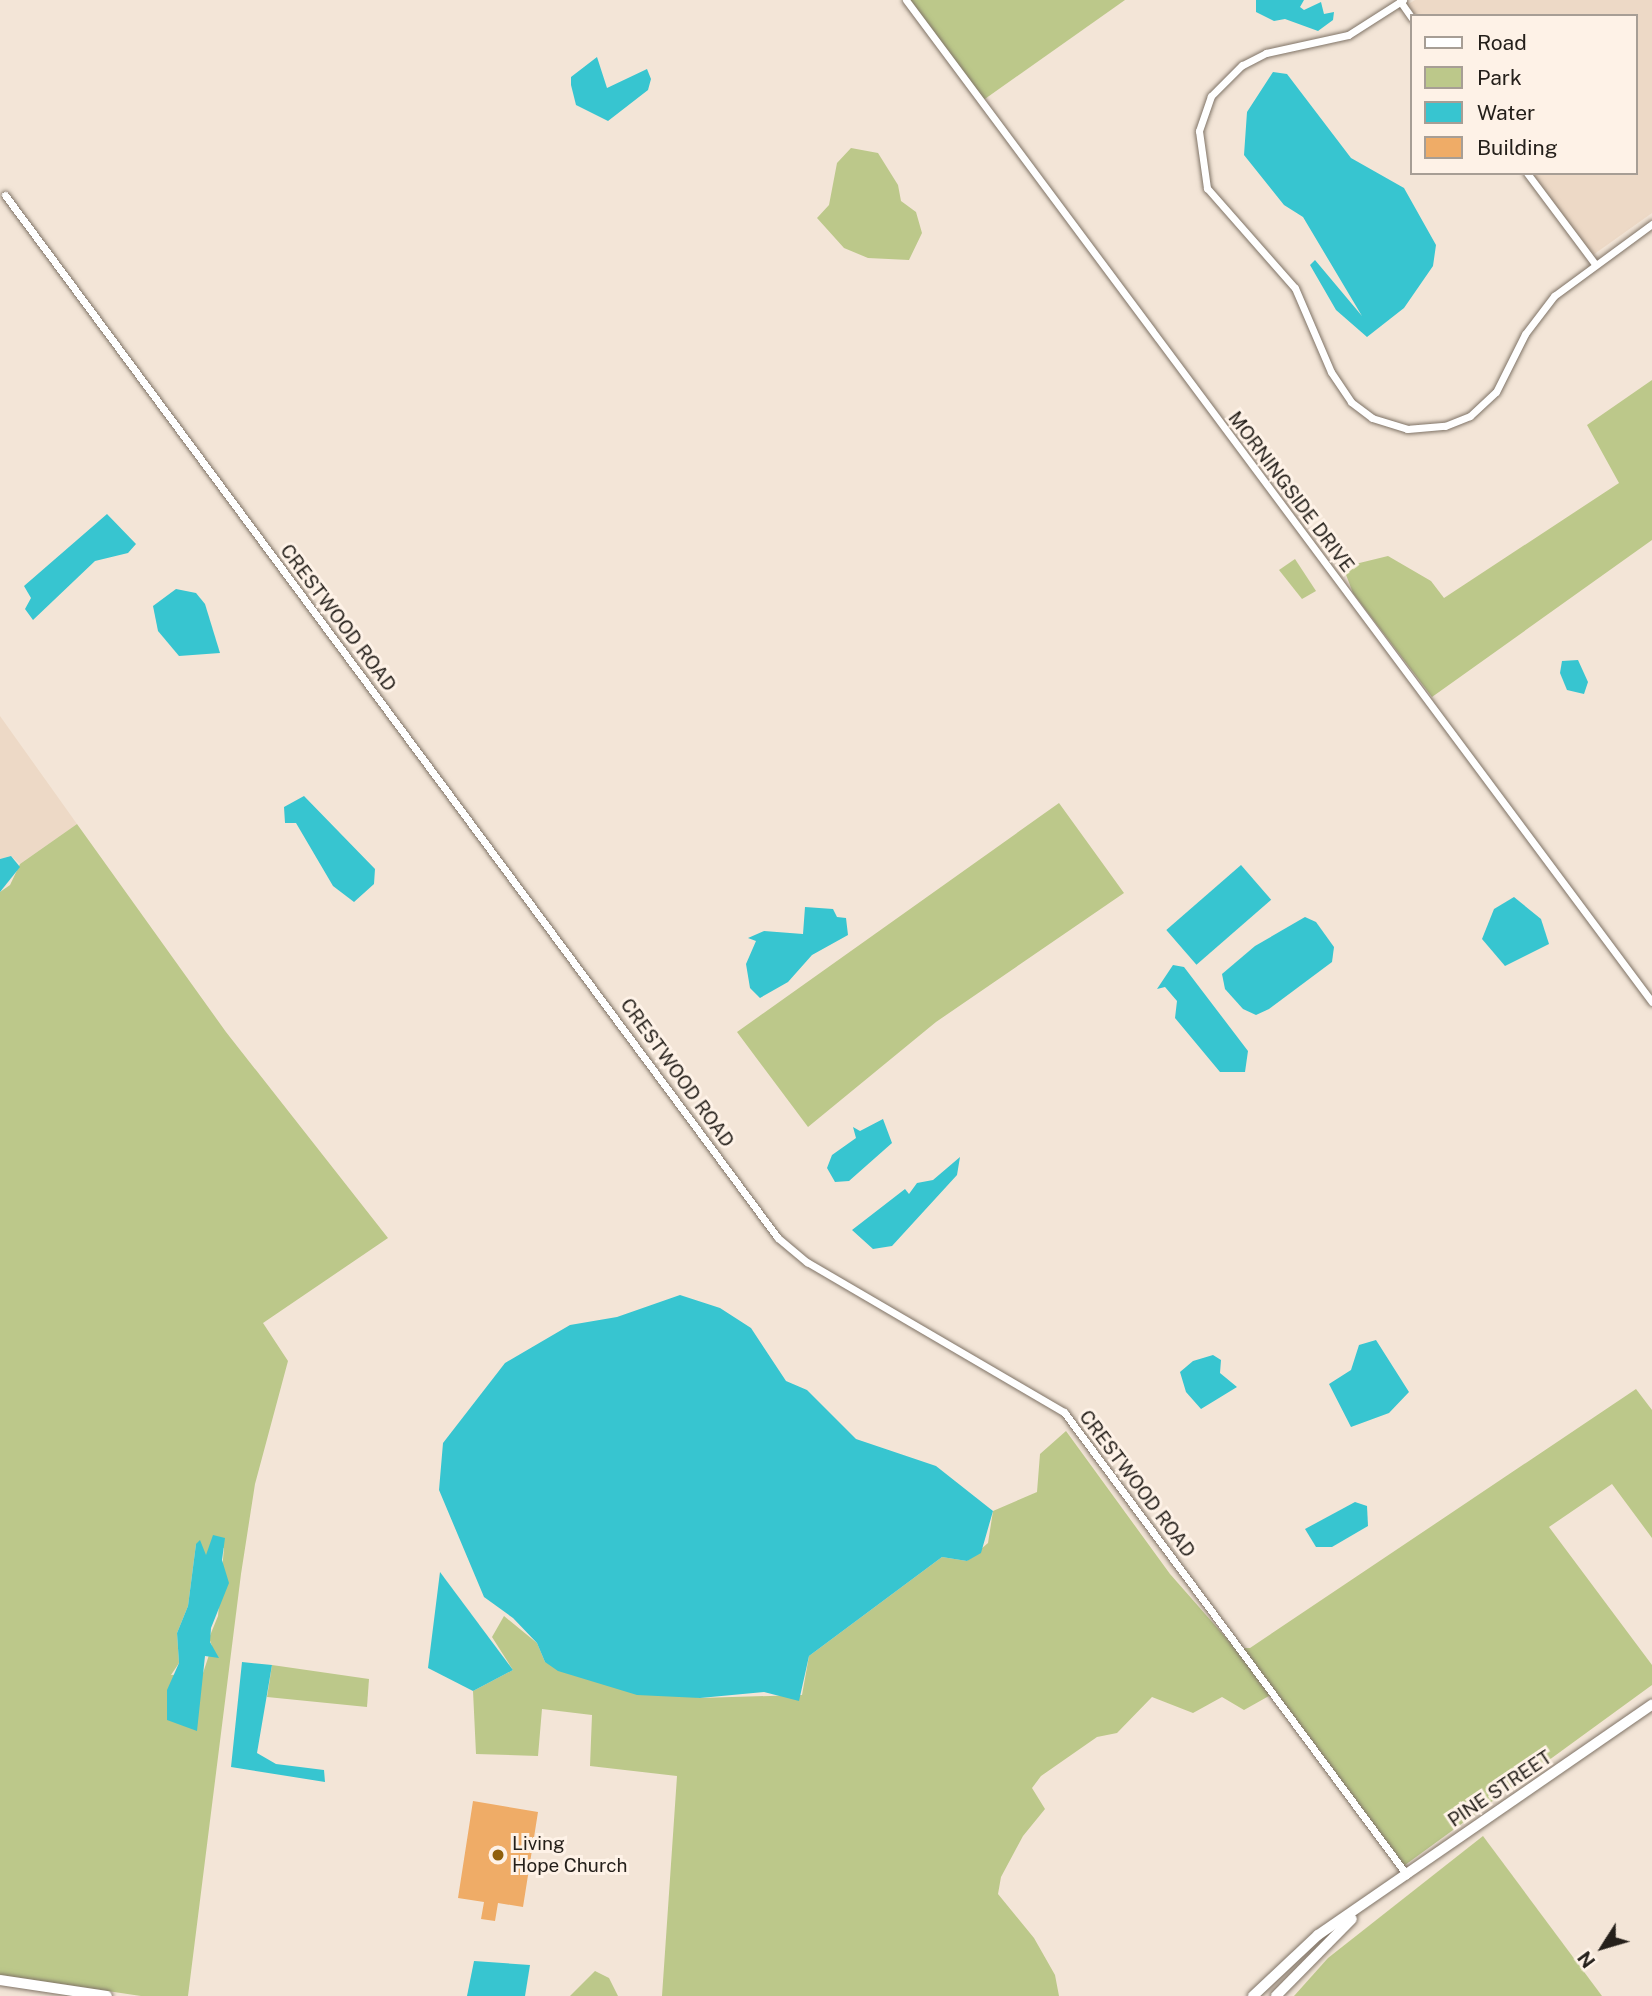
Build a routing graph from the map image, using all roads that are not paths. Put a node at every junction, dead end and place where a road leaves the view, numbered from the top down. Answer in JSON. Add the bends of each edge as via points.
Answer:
{"nodes":[{"id":1,"x":906,"y":0,"type":"edge"},
{"id":2,"x":1401,"y":1,"type":"edge"},
{"id":3,"x":1528,"y":175,"type":"edge"},
{"id":4,"x":5,"y":195,"type":"dead end"},
{"id":5,"x":1652,"y":224,"type":"edge"},
{"id":6,"x":1595,"y":264,"type":"junction"},
{"id":7,"x":1652,"y":1002,"type":"edge"},
{"id":8,"x":1652,"y":1705,"type":"edge"},
{"id":9,"x":1407,"y":1875,"type":"junction"},
{"id":10,"x":1369,"y":1902,"type":"junction"},
{"id":11,"x":0,"y":1980,"type":"edge"},
{"id":12,"x":107,"y":1996,"type":"edge"},
{"id":13,"x":1253,"y":1996,"type":"edge"},
{"id":14,"x":1276,"y":1996,"type":"edge"}],
"edges":[{"from":1,"to":7,"type":"street","name":"MORNINGSIDE DRIVE"},
{"from":2,"to":6,"type":"street","via":[[1348,35],[1266,53],[1242,65],[1211,96],[1199,131],[1207,188],[1295,288],[1343,392],[1362,411],[1396,427],[1433,429],[1459,422],[1496,392],[1546,306]]},
{"from":3,"to":6,"type":"street"},
{"from":4,"to":9,"type":"street","name":"CRESTWOOD ROAD","via":[[778,1238],[807,1262],[1064,1412]]},
{"from":5,"to":6,"type":"street"},
{"from":8,"to":9,"type":"main road","name":"PINE STREET"},
{"from":9,"to":10,"type":"main road","name":"PINE STREET"},
{"from":10,"to":13,"type":"main road","name":"PINE STREET","via":[[1304,1945]]},
{"from":10,"to":14,"type":"main road","name":"PINE STREET"},
{"from":11,"to":12,"type":"main road"}]}
